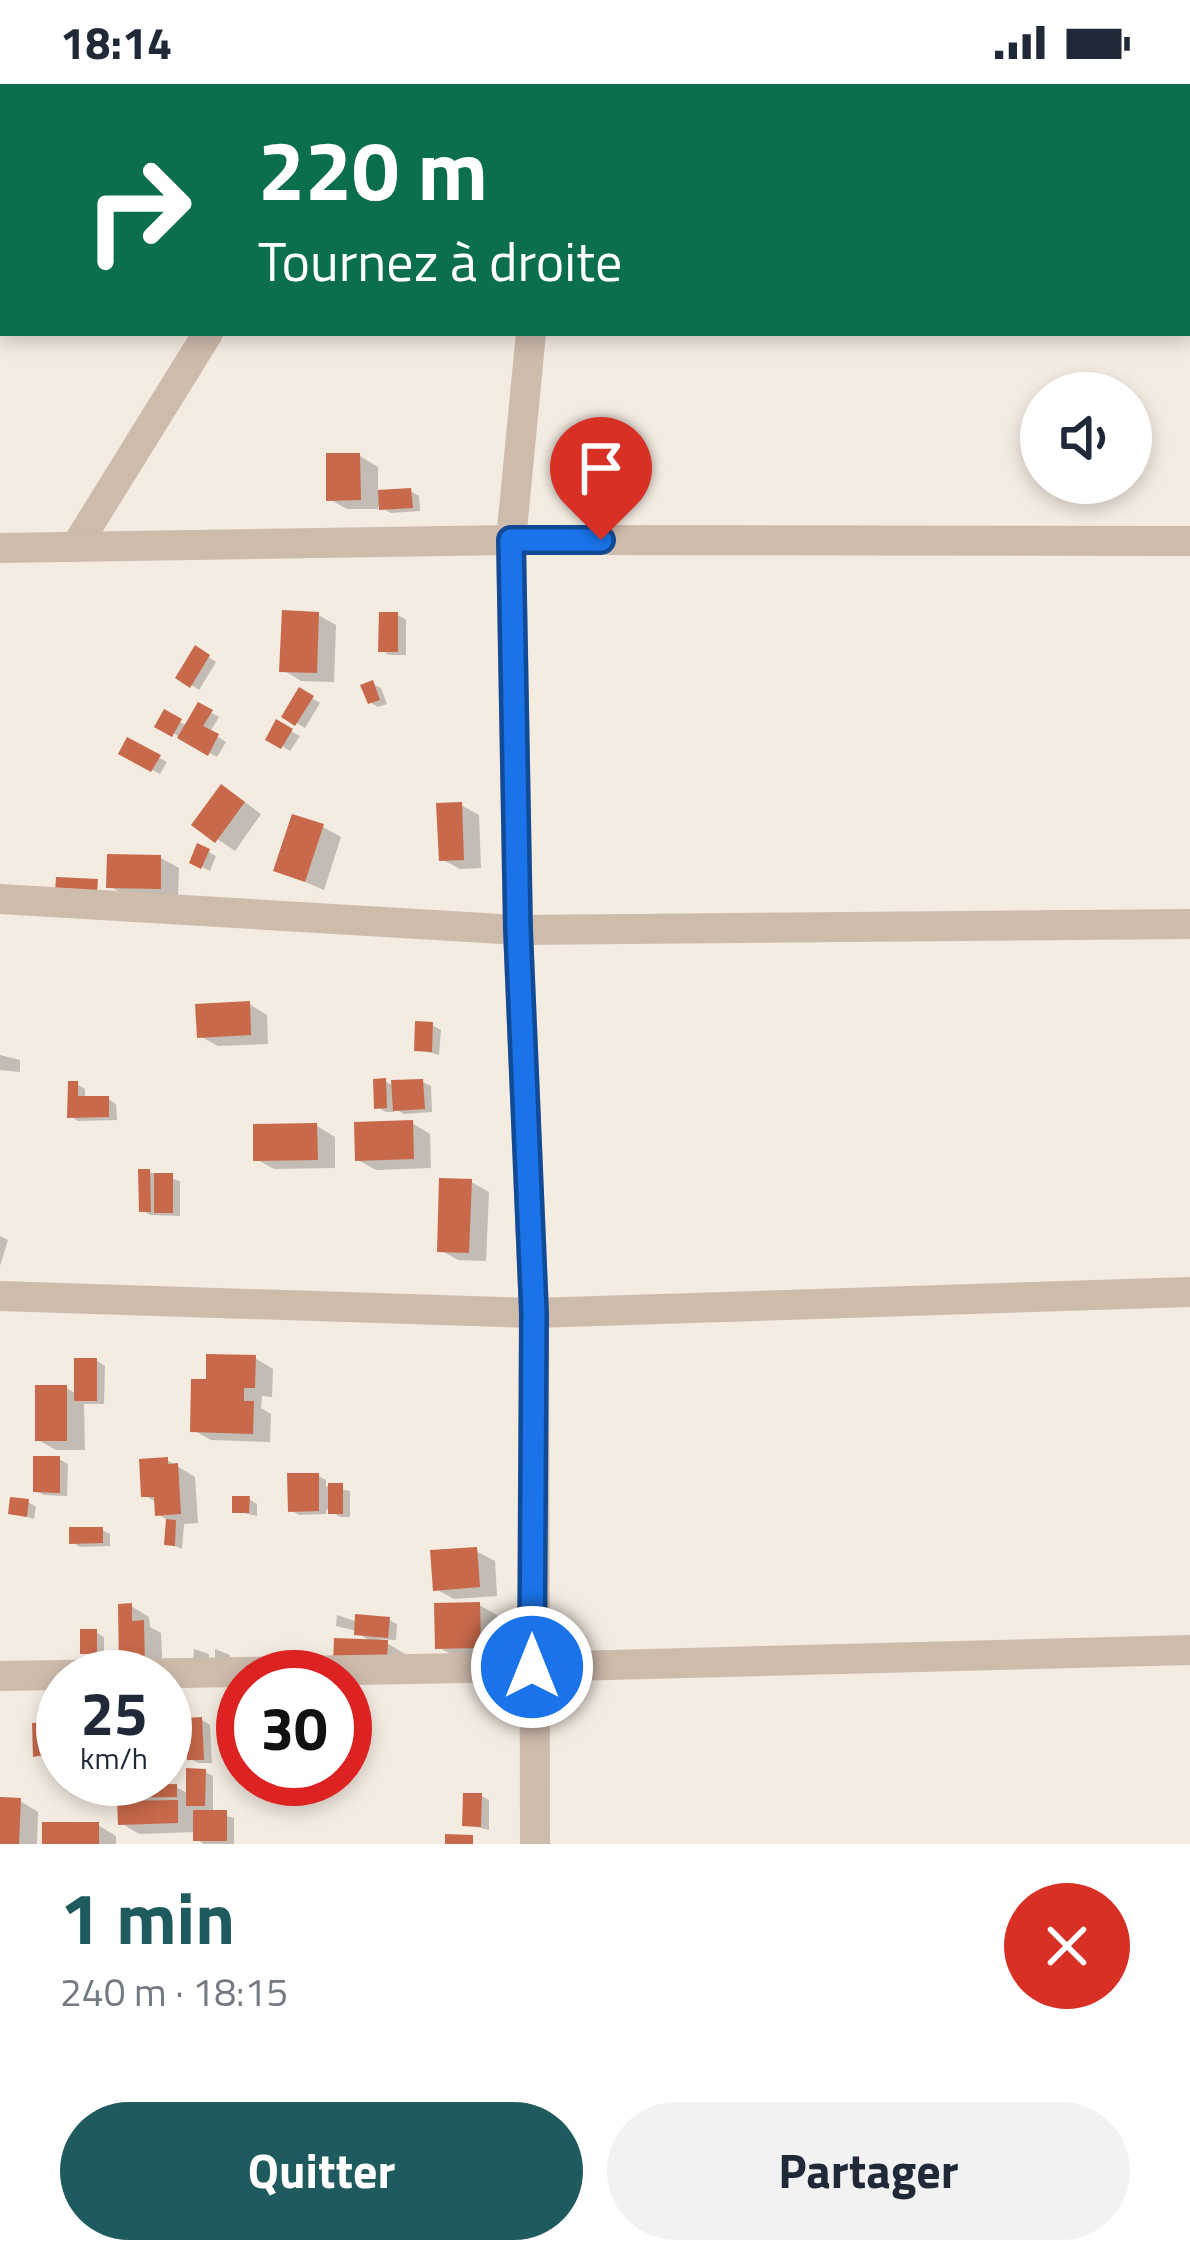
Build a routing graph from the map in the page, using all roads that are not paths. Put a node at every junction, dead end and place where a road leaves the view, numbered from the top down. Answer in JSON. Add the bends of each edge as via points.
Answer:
{"nodes":[{"id":1,"x":206,"y":336,"type":"edge"},
{"id":2,"x":531,"y":336,"type":"edge"},
{"id":3,"x":511,"y":540,"type":"junction"},
{"id":4,"x":1190,"y":541,"type":"edge"},
{"id":5,"x":76,"y":546,"type":"junction"},
{"id":6,"x":0,"y":548,"type":"edge"},
{"id":7,"x":0,"y":898,"type":"edge"},
{"id":8,"x":1190,"y":924,"type":"edge"},
{"id":9,"x":518,"y":930,"type":"junction"},
{"id":10,"x":1190,"y":1292,"type":"edge"},
{"id":11,"x":0,"y":1296,"type":"edge"},
{"id":12,"x":534,"y":1313,"type":"junction"},
{"id":13,"x":1190,"y":1650,"type":"edge"},
{"id":14,"x":532,"y":1667,"type":"junction"},
{"id":15,"x":0,"y":1676,"type":"edge"},
{"id":16,"x":535,"y":1844,"type":"edge"}],
"edges":[{"from":1,"to":5,"type":"street"},
{"from":2,"to":3,"type":"street"},
{"from":3,"to":4,"type":"street"},
{"from":3,"to":5,"type":"street"},
{"from":3,"to":9,"type":"street"},
{"from":5,"to":6,"type":"street"},
{"from":7,"to":9,"type":"street"},
{"from":8,"to":9,"type":"street"},
{"from":9,"to":12,"type":"street"},
{"from":10,"to":12,"type":"street"},
{"from":11,"to":12,"type":"street"},
{"from":12,"to":14,"type":"street"},
{"from":13,"to":14,"type":"street"},
{"from":14,"to":15,"type":"street"},
{"from":14,"to":16,"type":"street"}]}
